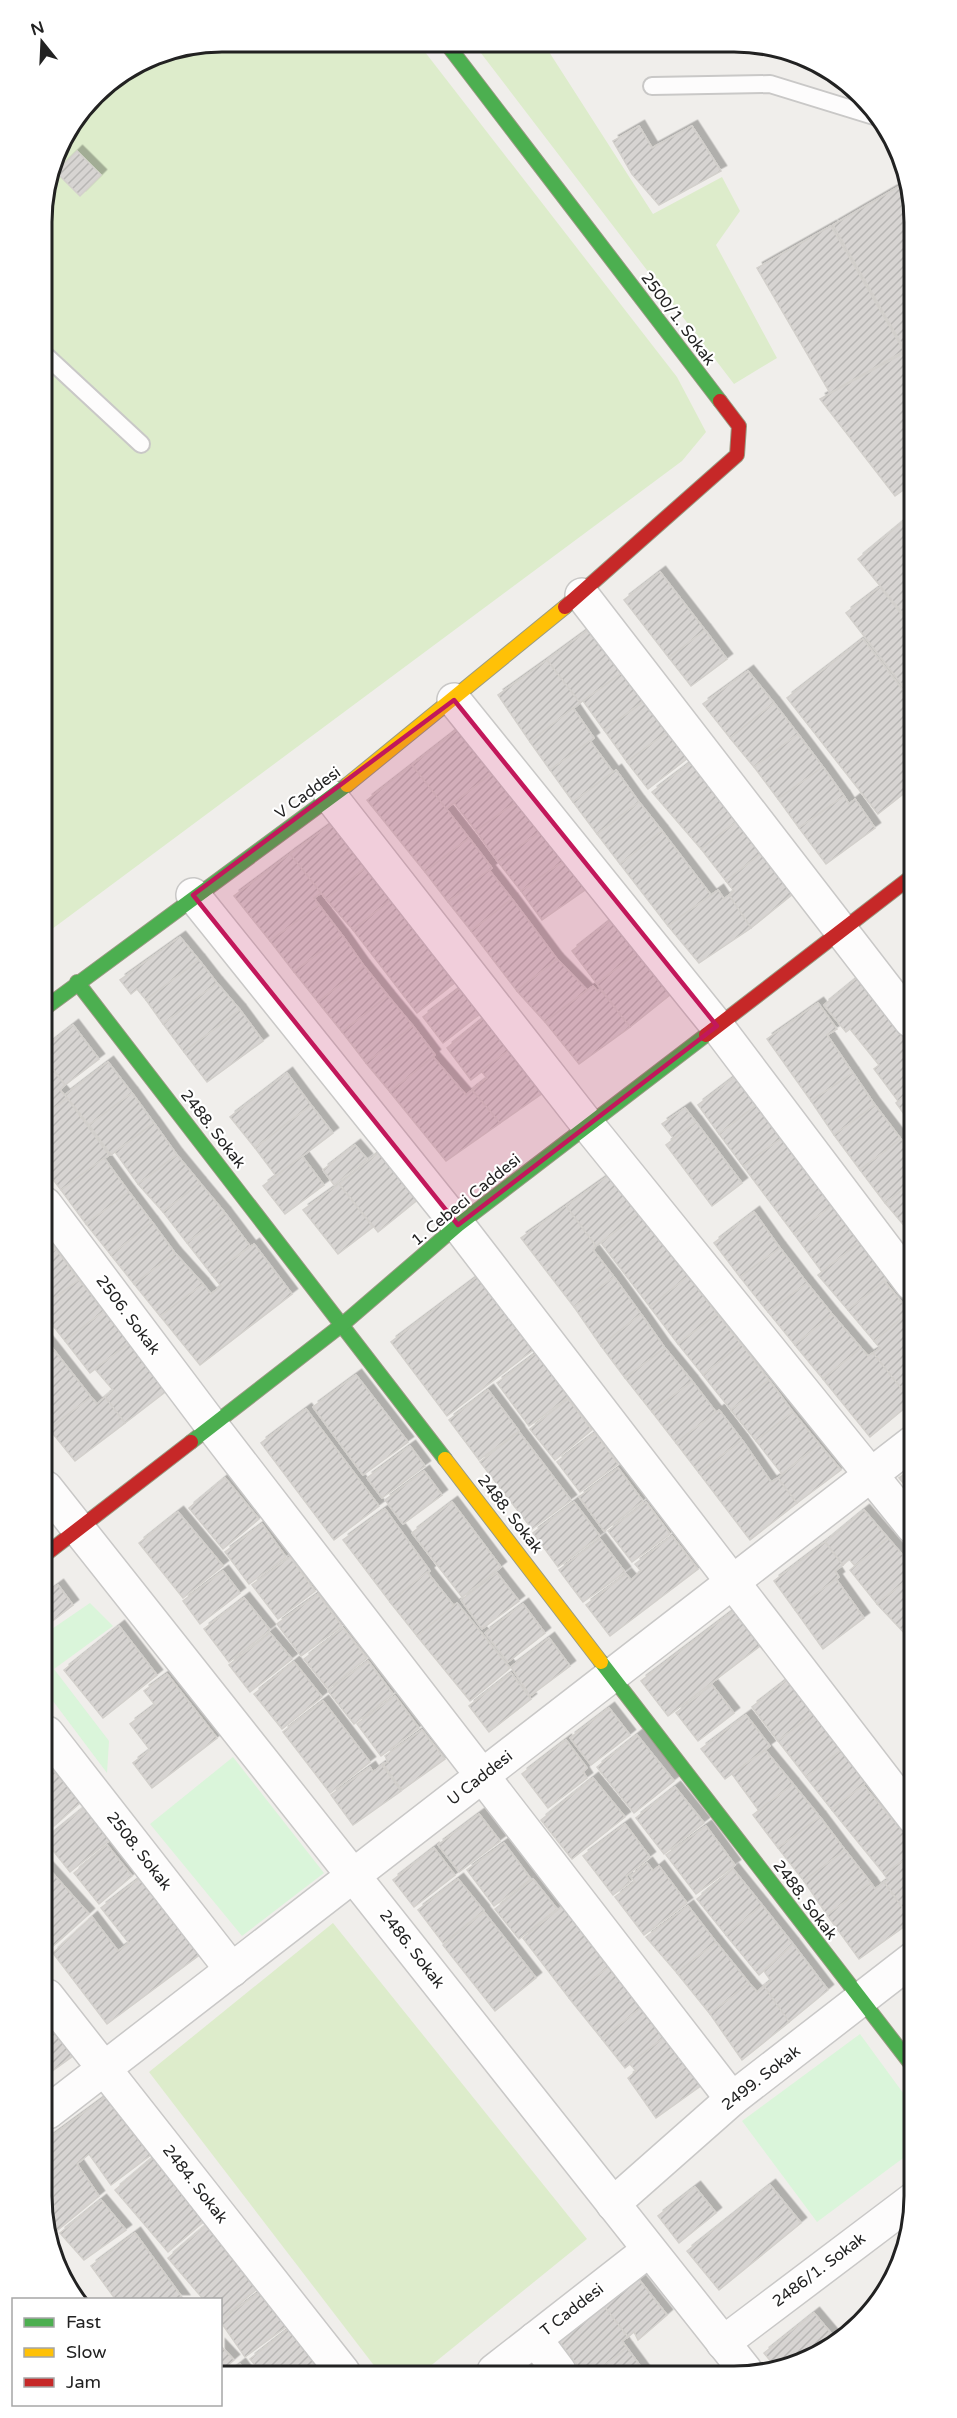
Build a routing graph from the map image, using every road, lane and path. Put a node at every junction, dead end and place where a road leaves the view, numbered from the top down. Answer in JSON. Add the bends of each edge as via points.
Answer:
{"nodes":[{"id":1,"x":454,"y":53,"type":"edge"},
{"id":2,"x":652,"y":86,"type":"dead end"},
{"id":3,"x":864,"y":113,"type":"edge"},
{"id":4,"x":53,"y":362,"type":"edge"},
{"id":5,"x":141,"y":444,"type":"dead end"},
{"id":6,"x":582,"y":595,"type":"junction"},
{"id":7,"x":454,"y":700,"type":"junction"},
{"id":8,"x":332,"y":797,"type":"junction"},
{"id":9,"x":904,"y":882,"type":"edge"},
{"id":10,"x":194,"y":895,"type":"junction"},
{"id":11,"x":841,"y":929,"type":"junction"},
{"id":12,"x":78,"y":982,"type":"junction"},
{"id":13,"x":53,"y":1002,"type":"edge"},
{"id":14,"x":904,"y":1012,"type":"edge"},
{"id":15,"x":717,"y":1026,"type":"junction"},
{"id":16,"x":587,"y":1124,"type":"junction"},
{"id":17,"x":53,"y":1215,"type":"edge"},
{"id":18,"x":459,"y":1225,"type":"junction"},
{"id":19,"x":904,"y":1273,"type":"edge"},
{"id":20,"x":343,"y":1324,"type":"junction"},
{"id":21,"x":212,"y":1425,"type":"junction"},
{"id":22,"x":904,"y":1449,"type":"edge"},
{"id":23,"x":872,"y":1475,"type":"junction"},
{"id":24,"x":53,"y":1497,"type":"edge"},
{"id":25,"x":904,"y":1516,"type":"edge"},
{"id":26,"x":78,"y":1529,"type":"junction"},
{"id":27,"x":53,"y":1549,"type":"edge"},
{"id":28,"x":733,"y":1582,"type":"junction"},
{"id":29,"x":613,"y":1675,"type":"junction"},
{"id":30,"x":53,"y":1741,"type":"edge"},
{"id":31,"x":481,"y":1777,"type":"junction"},
{"id":32,"x":904,"y":1805,"type":"edge"},
{"id":33,"x":353,"y":1876,"type":"junction"},
{"id":34,"x":904,"y":1966,"type":"edge"},
{"id":35,"x":232,"y":1970,"type":"junction"},
{"id":36,"x":861,"y":2001,"type":"junction"},
{"id":37,"x":53,"y":2004,"type":"edge"},
{"id":38,"x":904,"y":2055,"type":"edge"},
{"id":39,"x":104,"y":2068,"type":"junction"},
{"id":40,"x":732,"y":2099,"type":"junction"},
{"id":41,"x":53,"y":2108,"type":"edge"},
{"id":42,"x":613,"y":2204,"type":"junction"},
{"id":43,"x":904,"y":2206,"type":"edge"},
{"id":44,"x":649,"y":2250,"type":"junction"},
{"id":45,"x":535,"y":2339,"type":"junction"},
{"id":46,"x":723,"y":2343,"type":"junction"},
{"id":47,"x":741,"y":2365,"type":"edge"},
{"id":48,"x":338,"y":2366,"type":"edge"},
{"id":49,"x":500,"y":2366,"type":"edge"},
{"id":50,"x":555,"y":2366,"type":"edge"}],
"edges":[{"from":1,"to":6,"type":"street","name":"2500/1. Sokak","via":[[739,426],[737,455]]},
{"from":2,"to":3,"type":"lane","via":[[770,84]]},
{"from":4,"to":5,"type":"lane"},
{"from":6,"to":7,"type":"street","name":"V Caddesi"},
{"from":6,"to":11,"type":"street"},
{"from":7,"to":8,"type":"street","name":"V Caddesi"},
{"from":7,"to":15,"type":"street"},
{"from":8,"to":10,"type":"street","name":"V Caddesi"},
{"from":8,"to":16,"type":"street"},
{"from":9,"to":11,"type":"street","name":"1. Cebeci Caddesi"},
{"from":10,"to":12,"type":"street","name":"V Caddesi"},
{"from":10,"to":18,"type":"street"},
{"from":11,"to":14,"type":"street"},
{"from":11,"to":15,"type":"street","name":"1. Cebeci Caddesi","via":[[791,972]]},
{"from":12,"to":13,"type":"street","name":"V Caddesi"},
{"from":12,"to":20,"type":"street","name":"2488. Sokak"},
{"from":15,"to":16,"type":"street","name":"1. Cebeci Caddesi"},
{"from":15,"to":19,"type":"street"},
{"from":16,"to":18,"type":"street","name":"1. Cebeci Caddesi"},
{"from":16,"to":23,"type":"street"},
{"from":17,"to":21,"type":"street","name":"2506. Sokak"},
{"from":18,"to":20,"type":"street","name":"1. Cebeci Caddesi"},
{"from":18,"to":28,"type":"street"},
{"from":20,"to":21,"type":"street","name":"1. Cebeci Caddesi"},
{"from":20,"to":29,"type":"street","name":"2488. Sokak"},
{"from":21,"to":26,"type":"street","name":"1. Cebeci Caddesi"},
{"from":21,"to":31,"type":"street","name":"2506. Sokak"},
{"from":22,"to":23,"type":"street","name":"U Caddesi"},
{"from":23,"to":25,"type":"street"},
{"from":23,"to":28,"type":"street","name":"U Caddesi"},
{"from":24,"to":26,"type":"street","name":"2486. Sokak"},
{"from":26,"to":27,"type":"street","name":"1. Cebeci Caddesi"},
{"from":26,"to":33,"type":"street","name":"2486. Sokak"},
{"from":28,"to":29,"type":"street","name":"U Caddesi"},
{"from":28,"to":32,"type":"street"},
{"from":29,"to":31,"type":"street","name":"U Caddesi"},
{"from":29,"to":36,"type":"street","name":"2488. Sokak"},
{"from":30,"to":35,"type":"street","name":"2508. Sokak"},
{"from":31,"to":33,"type":"street","name":"U Caddesi"},
{"from":31,"to":40,"type":"street","name":"2506. Sokak"},
{"from":33,"to":35,"type":"street","name":"U Caddesi"},
{"from":33,"to":42,"type":"street","name":"2486. Sokak"},
{"from":34,"to":36,"type":"street","name":"2499. Sokak"},
{"from":35,"to":39,"type":"street","name":"U Caddesi"},
{"from":36,"to":38,"type":"street","name":"2488. Sokak"},
{"from":36,"to":40,"type":"street","name":"2499. Sokak"},
{"from":37,"to":39,"type":"street","name":"2484. Sokak"},
{"from":39,"to":41,"type":"street","name":"U Caddesi"},
{"from":39,"to":48,"type":"street","name":"2484. Sokak"},
{"from":40,"to":42,"type":"street","name":"2499. Sokak"},
{"from":42,"to":44,"type":"street","name":"2486. Sokak"},
{"from":43,"to":46,"type":"street","name":"2486/1. Sokak"},
{"from":44,"to":45,"type":"street","name":"T Caddesi"},
{"from":44,"to":46,"type":"street","name":"2486. Sokak"},
{"from":45,"to":49,"type":"street","name":"T Caddesi"},
{"from":45,"to":50,"type":"street"},
{"from":46,"to":47,"type":"street","name":"2486. Sokak"}]}
